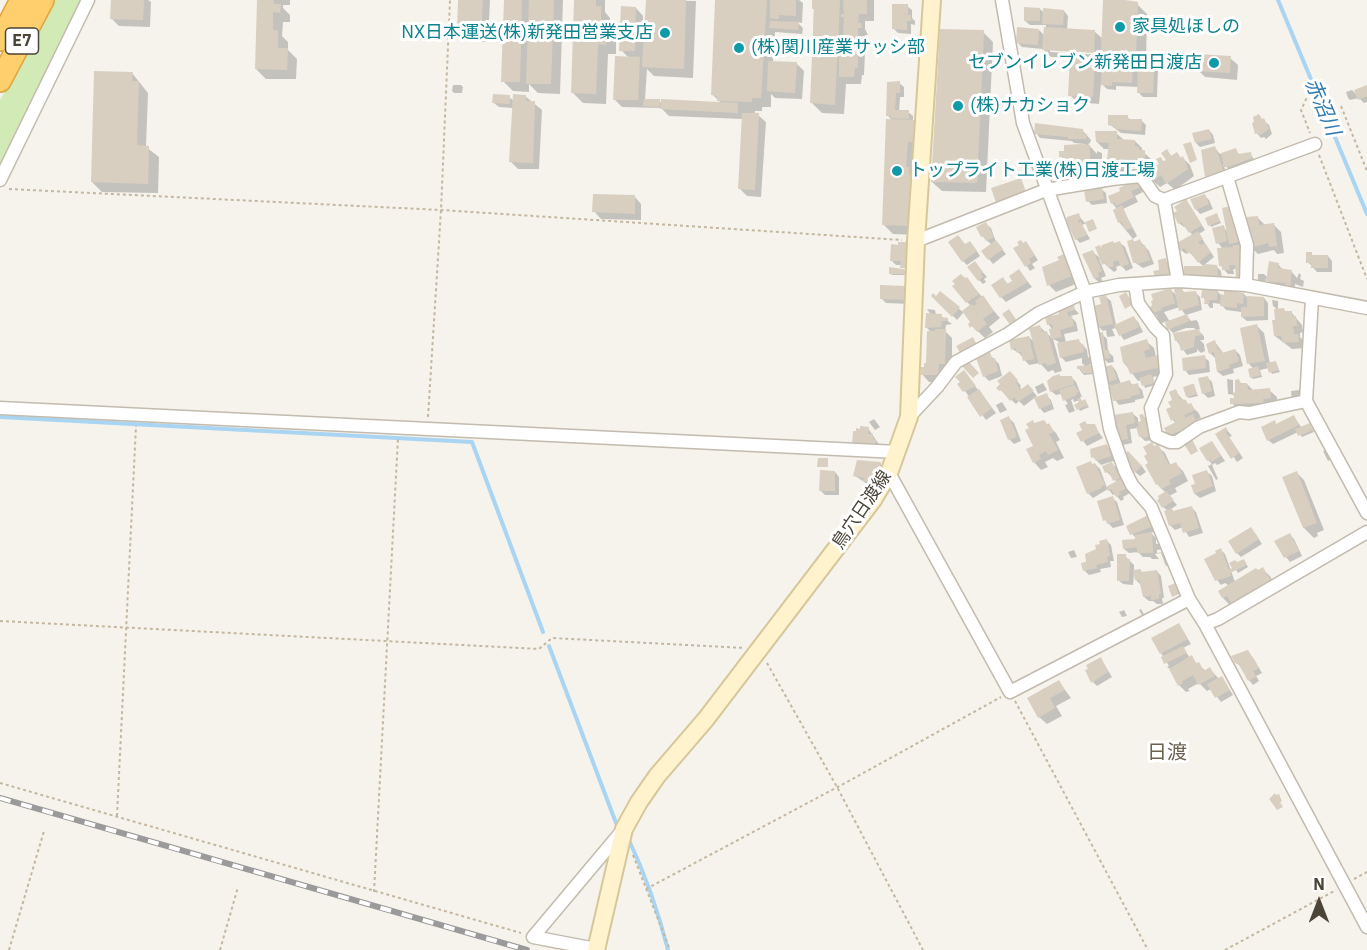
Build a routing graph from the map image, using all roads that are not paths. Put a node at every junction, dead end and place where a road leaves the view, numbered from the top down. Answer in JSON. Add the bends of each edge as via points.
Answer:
{"nodes":[{"id":1,"x":21,"y":0,"type":"edge"},
{"id":2,"x":43,"y":0,"type":"edge"},
{"id":3,"x":88,"y":0,"type":"edge"},
{"id":4,"x":932,"y":0,"type":"edge"},
{"id":5,"x":1002,"y":0,"type":"edge"},
{"id":6,"x":0,"y":40,"type":"edge"},
{"id":7,"x":0,"y":81,"type":"edge"},
{"id":8,"x":1315,"y":144,"type":"road end"},
{"id":9,"x":1227,"y":177,"type":"junction"},
{"id":10,"x":0,"y":180,"type":"edge"},
{"id":11,"x":1046,"y":190,"type":"junction"},
{"id":12,"x":1164,"y":200,"type":"junction"},
{"id":13,"x":916,"y":241,"type":"junction"},
{"id":14,"x":1178,"y":281,"type":"junction"},
{"id":15,"x":1135,"y":284,"type":"junction"},
{"id":16,"x":1246,"y":285,"type":"junction"},
{"id":17,"x":1084,"y":292,"type":"junction"},
{"id":18,"x":1312,"y":299,"type":"junction"},
{"id":19,"x":1367,"y":308,"type":"edge"},
{"id":20,"x":1306,"y":401,"type":"junction"},
{"id":21,"x":0,"y":408,"type":"edge"},
{"id":22,"x":909,"y":417,"type":"junction"},
{"id":23,"x":898,"y":452,"type":"junction"},
{"id":24,"x":889,"y":473,"type":"junction"},
{"id":25,"x":1367,"y":513,"type":"edge"},
{"id":26,"x":1367,"y":532,"type":"edge"},
{"id":27,"x":1189,"y":599,"type":"junction"},
{"id":28,"x":1204,"y":624,"type":"junction"},
{"id":29,"x":624,"y":829,"type":"junction"},
{"id":30,"x":1367,"y":927,"type":"edge"},
{"id":31,"x":596,"y":950,"type":"edge"}],
"edges":[{"from":1,"to":6,"type":"highway","number":"E7"},
{"from":2,"to":7,"type":"highway","number":"E7"},
{"from":3,"to":10,"type":"street"},
{"from":4,"to":13,"type":"main road","name":"鳥穴日渡線"},
{"from":5,"to":11,"type":"street","via":[[1023,123]]},
{"from":8,"to":9,"type":"street"},
{"from":9,"to":12,"type":"street"},
{"from":9,"to":16,"type":"street","via":[[1247,244]]},
{"from":11,"to":12,"type":"street","via":[[1141,176],[1155,196]]},
{"from":11,"to":13,"type":"street"},
{"from":11,"to":17,"type":"street"},
{"from":12,"to":14,"type":"street"},
{"from":13,"to":22,"type":"main road","name":"鳥穴日渡線"},
{"from":14,"to":15,"type":"street"},
{"from":14,"to":16,"type":"street"},
{"from":15,"to":17,"type":"street"},
{"from":15,"to":20,"type":"street","via":[[1137,303],[1164,335],[1166,374],[1151,408],[1156,435],[1177,442],[1199,427],[1239,412]]},
{"from":16,"to":18,"type":"street"},
{"from":17,"to":22,"type":"street","via":[[1039,313],[956,362]]},
{"from":17,"to":27,"type":"street","via":[[1114,440],[1132,486],[1151,507]]},
{"from":18,"to":19,"type":"street"},
{"from":18,"to":20,"type":"street"},
{"from":20,"to":25,"type":"street"},
{"from":21,"to":23,"type":"street"},
{"from":22,"to":23,"type":"main road","name":"鳥穴日渡線"},
{"from":23,"to":24,"type":"main road","name":"鳥穴日渡線"},
{"from":24,"to":27,"type":"street","via":[[1010,692]]},
{"from":24,"to":29,"type":"main road","name":"鳥穴日渡線","via":[[873,500],[759,650],[657,776]]},
{"from":26,"to":28,"type":"street"},
{"from":27,"to":28,"type":"street"},
{"from":28,"to":30,"type":"street"},
{"from":29,"to":31,"type":"main road","name":"鳥穴日渡線"},
{"from":29,"to":31,"type":"street","via":[[532,937]]}]}
